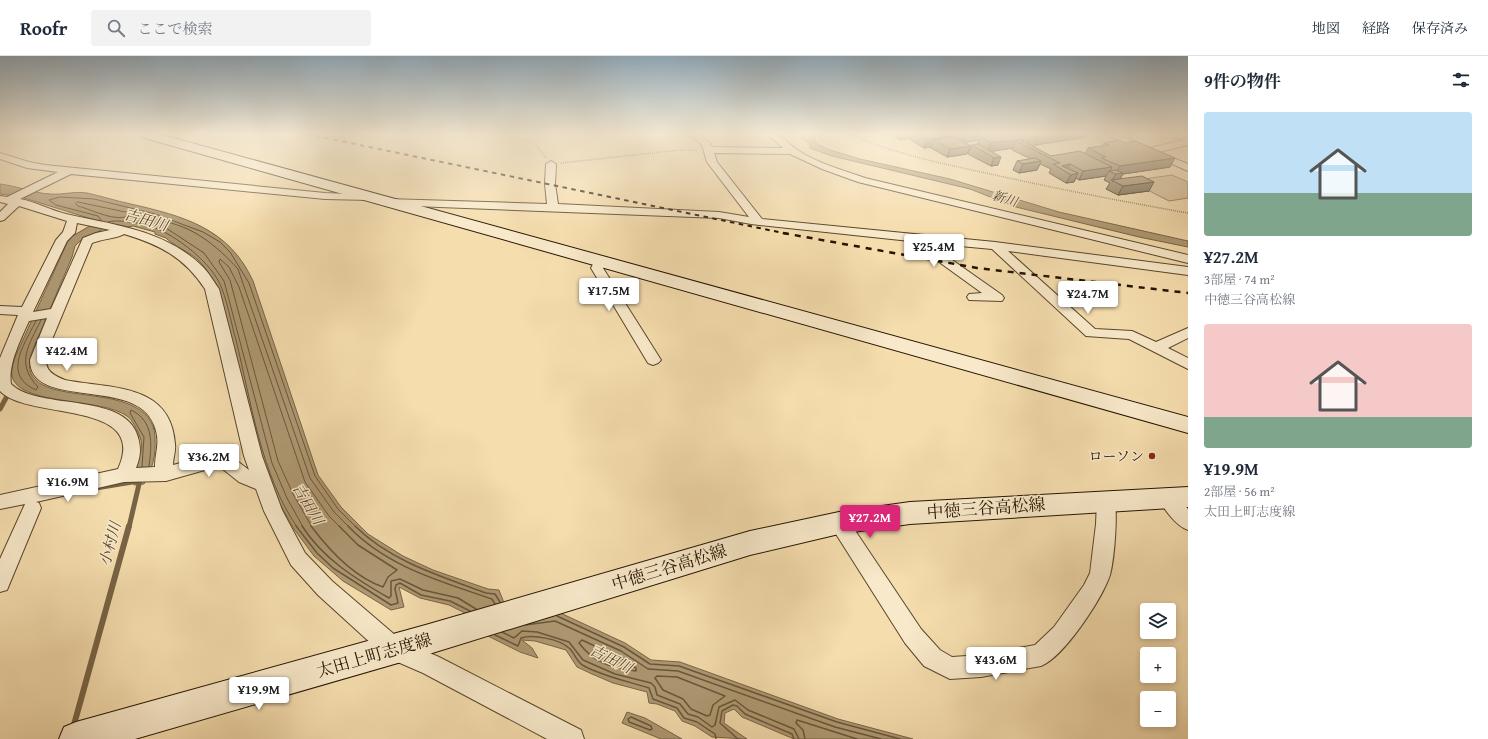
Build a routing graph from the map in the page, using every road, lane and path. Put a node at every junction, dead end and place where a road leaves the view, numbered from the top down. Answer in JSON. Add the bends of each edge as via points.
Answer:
{"nodes":[{"id":1,"x":34,"y":166,"type":"edge"},
{"id":2,"x":259,"y":166,"type":"edge"},
{"id":3,"x":551,"y":166,"type":"edge"},
{"id":4,"x":715,"y":166,"type":"edge"},
{"id":5,"x":824,"y":166,"type":"edge"},
{"id":6,"x":955,"y":166,"type":"edge"},
{"id":7,"x":68,"y":170,"type":"junction"},
{"id":8,"x":370,"y":197,"type":"junction"},
{"id":9,"x":8,"y":201,"type":"edge"},
{"id":10,"x":388,"y":202,"type":"junction"},
{"id":11,"x":553,"y":207,"type":"junction"},
{"id":12,"x":1188,"y":212,"type":"edge"},
{"id":13,"x":0,"y":218,"type":"edge"},
{"id":14,"x":77,"y":220,"type":"junction"},
{"id":15,"x":758,"y":221,"type":"junction"},
{"id":16,"x":120,"y":230,"type":"junction"},
{"id":17,"x":912,"y":237,"type":"junction"},
{"id":18,"x":994,"y":246,"type":"junction"},
{"id":19,"x":1127,"y":246,"type":"junction"},
{"id":20,"x":1188,"y":259,"type":"edge"},
{"id":21,"x":600,"y":261,"type":"junction"},
{"id":22,"x":1126,"y":264,"type":"junction"},
{"id":23,"x":1188,"y":271,"type":"edge"},
{"id":24,"x":974,"y":297,"type":"dead end"},
{"id":25,"x":0,"y":310,"type":"edge"},
{"id":26,"x":58,"y":312,"type":"junction"},
{"id":27,"x":25,"y":315,"type":"junction"},
{"id":28,"x":1188,"y":332,"type":"edge"},
{"id":29,"x":1157,"y":347,"type":"junction"},
{"id":30,"x":653,"y":360,"type":"dead end"},
{"id":31,"x":1188,"y":364,"type":"edge"},
{"id":32,"x":1188,"y":425,"type":"edge"},
{"id":33,"x":161,"y":474,"type":"junction"},
{"id":34,"x":129,"y":475,"type":"junction"},
{"id":35,"x":262,"y":484,"type":"junction"},
{"id":36,"x":1177,"y":497,"type":"edge"},
{"id":37,"x":1106,"y":501,"type":"junction"},
{"id":38,"x":0,"y":502,"type":"edge"},
{"id":39,"x":32,"y":508,"type":"dead end"},
{"id":40,"x":1188,"y":522,"type":"edge"},
{"id":41,"x":839,"y":523,"type":"junction"},
{"id":42,"x":0,"y":583,"type":"edge"},
{"id":43,"x":555,"y":601,"type":"joint"},
{"id":44,"x":394,"y":649,"type":"junction"},
{"id":45,"x":76,"y":739,"type":"edge"},
{"id":46,"x":572,"y":739,"type":"edge"}],
"edges":[{"from":1,"to":7,"type":"street"},
{"from":2,"to":8,"type":"street"},
{"from":3,"to":11,"type":"street"},
{"from":4,"to":15,"type":"street"},
{"from":5,"to":19,"type":"street","via":[[862,180]]},
{"from":6,"to":12,"type":"path","via":[[1093,197]]},
{"from":7,"to":8,"type":"street","via":[[325,196]]},
{"from":7,"to":9,"type":"street"},
{"from":8,"to":10,"type":"street"},
{"from":9,"to":13,"type":"street"},
{"from":9,"to":14,"type":"street"},
{"from":10,"to":11,"type":"street"},
{"from":10,"to":21,"type":"street"},
{"from":11,"to":15,"type":"street","via":[[719,215]]},
{"from":14,"to":16,"type":"street"},
{"from":14,"to":27,"type":"street","via":[[62,240]]},
{"from":15,"to":17,"type":"street"},
{"from":16,"to":26,"type":"street","via":[[87,241]]},
{"from":16,"to":35,"type":"street","via":[[153,240],[177,251],[190,259],[207,279],[216,304]]},
{"from":17,"to":18,"type":"street"},
{"from":17,"to":24,"type":"street","via":[[997,298]]},
{"from":18,"to":22,"type":"street"},
{"from":18,"to":29,"type":"street","via":[[1091,333],[1132,335]]},
{"from":19,"to":20,"type":"street"},
{"from":19,"to":22,"type":"street"},
{"from":21,"to":30,"type":"street","via":[[597,268]]},
{"from":21,"to":32,"type":"street"},
{"from":22,"to":23,"type":"street"},
{"from":25,"to":27,"type":"street"},
{"from":26,"to":27,"type":"street"},
{"from":26,"to":33,"type":"street","via":[[41,349],[38,363],[42,373],[51,381],[68,386],[125,394],[144,402],[156,413],[164,429],[167,447]]},
{"from":27,"to":34,"type":"street","via":[[7,357],[3,384],[9,392],[28,400],[102,413],[119,422],[130,437],[132,453]]},
{"from":28,"to":29,"type":"street"},
{"from":29,"to":31,"type":"street"},
{"from":33,"to":34,"type":"street"},
{"from":33,"to":35,"type":"street","via":[[222,459],[244,477]]},
{"from":34,"to":38,"type":"street"},
{"from":35,"to":44,"type":"street","via":[[298,560]]},
{"from":36,"to":37,"type":"street","name":"中徳三谷高松線"},
{"from":36,"to":40,"type":"street"},
{"from":37,"to":41,"type":"street","name":"中徳三谷高松線","via":[[910,513]]},
{"from":37,"to":41,"type":"street","via":[[1100,574],[1091,592],[1062,634],[1041,656],[982,666],[950,668],[932,658],[913,636]]},
{"from":39,"to":42,"type":"street"},
{"from":41,"to":43,"type":"street","name":"中徳三谷高松線","via":[[750,543]]},
{"from":43,"to":44,"type":"street","name":"太田上町志度線"},
{"from":44,"to":45,"type":"street","name":"太田上町志度線"},
{"from":44,"to":46,"type":"street","via":[[431,665]]}]}
